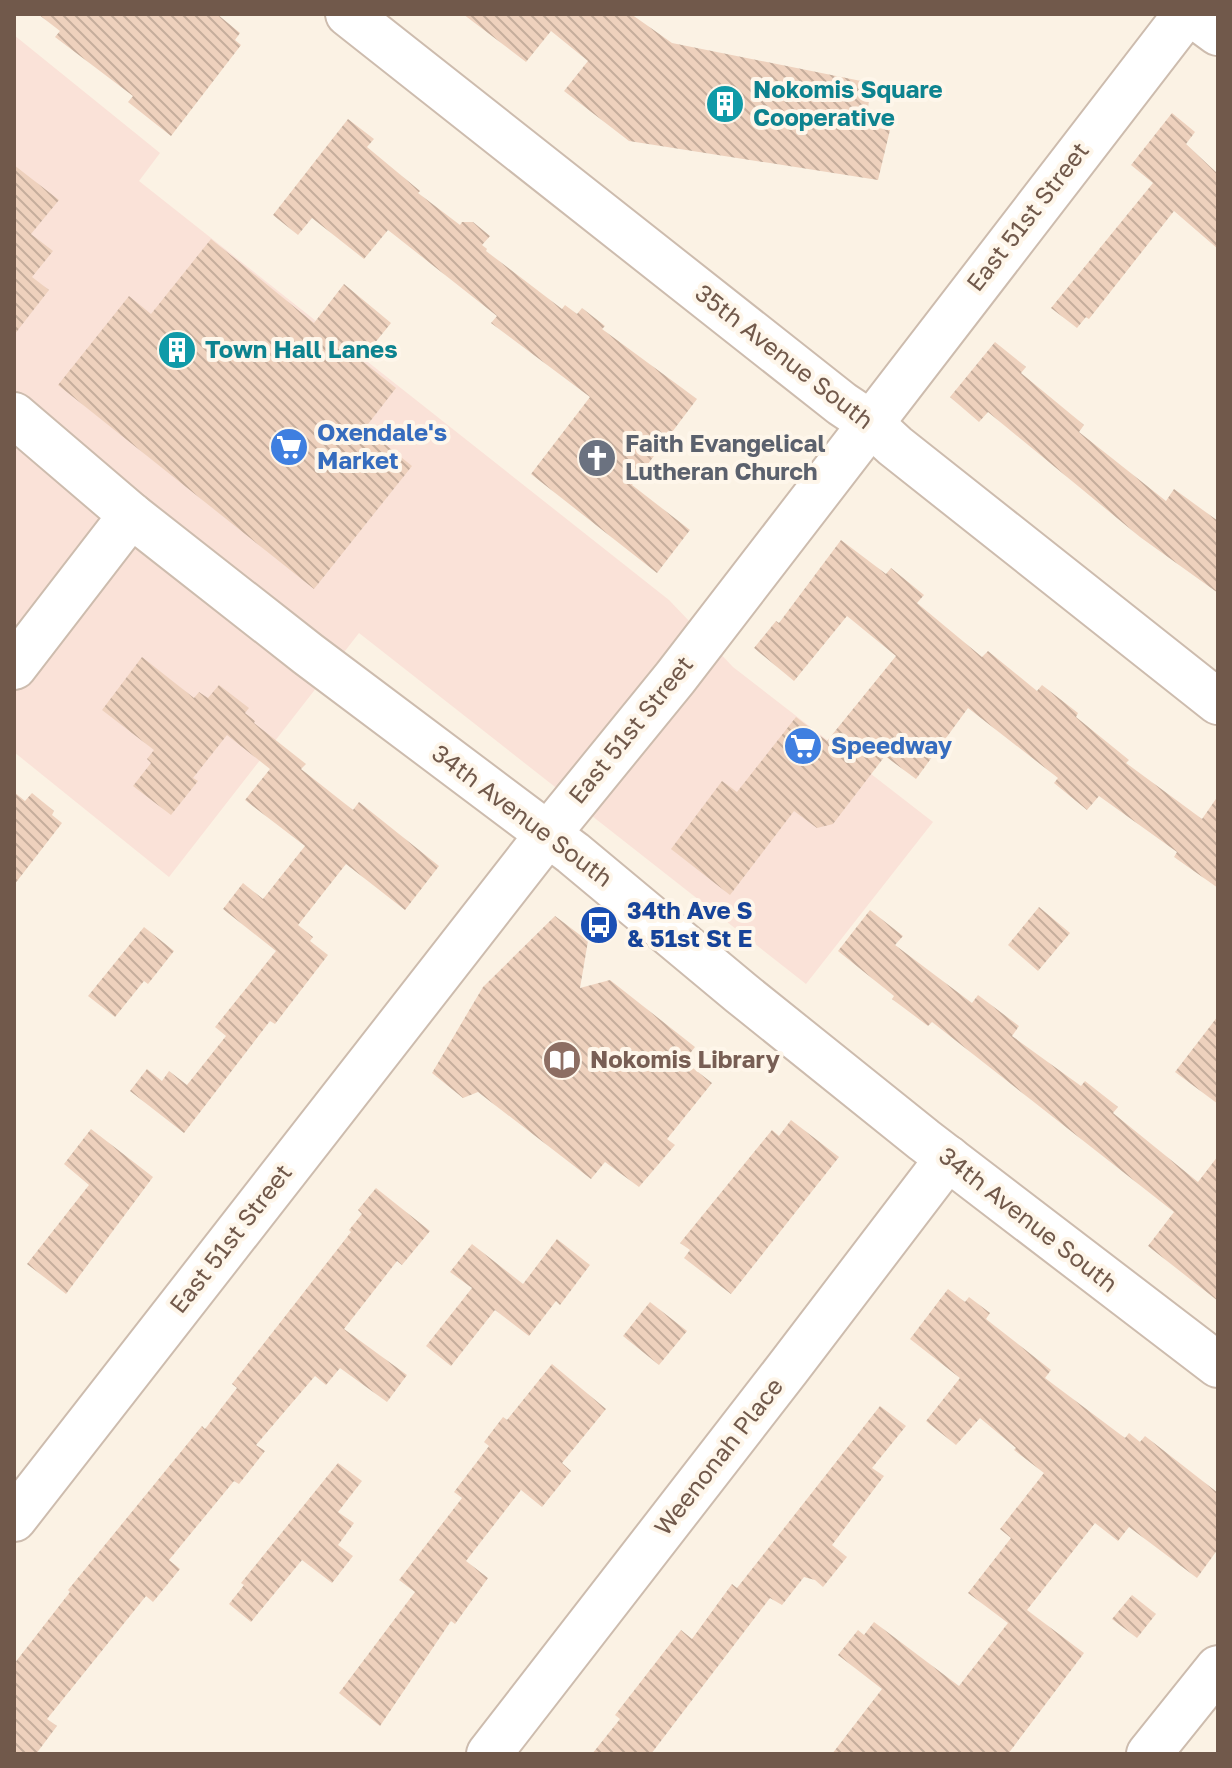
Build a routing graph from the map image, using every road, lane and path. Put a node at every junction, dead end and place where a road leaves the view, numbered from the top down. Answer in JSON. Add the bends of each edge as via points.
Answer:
{"nodes":[{"id":1,"x":348,"y":14,"type":"edge"},
{"id":2,"x":1189,"y":14,"type":"edge"},
{"id":3,"x":1218,"y":33,"type":"edge"},
{"id":4,"x":14,"y":415,"type":"edge"},
{"id":5,"x":869,"y":422,"type":"junction"},
{"id":6,"x":131,"y":515,"type":"junction"},
{"id":7,"x":14,"y":667,"type":"edge"},
{"id":8,"x":1218,"y":702,"type":"edge"},
{"id":9,"x":548,"y":834,"type":"junction"},
{"id":10,"x":948,"y":1158,"type":"junction"},
{"id":11,"x":1218,"y":1365,"type":"edge"},
{"id":12,"x":14,"y":1519,"type":"edge"},
{"id":13,"x":1218,"y":1668,"type":"edge"},
{"id":14,"x":489,"y":1754,"type":"edge"},
{"id":15,"x":1149,"y":1754,"type":"edge"}],
"edges":[{"from":1,"to":5,"type":"street","name":"35th Avenue South"},
{"from":2,"to":3,"type":"street"},
{"from":2,"to":5,"type":"street","name":"East 51st Street"},
{"from":4,"to":6,"type":"street","name":"34th Avenue South"},
{"from":5,"to":8,"type":"street","name":"35th Avenue South"},
{"from":5,"to":9,"type":"street","name":"East 51st Street","via":[[639,724]]},
{"from":6,"to":7,"type":"street"},
{"from":6,"to":9,"type":"street","name":"34th Avenue South"},
{"from":9,"to":10,"type":"street","name":"34th Avenue South"},
{"from":9,"to":12,"type":"street","name":"East 51st Street"},
{"from":10,"to":11,"type":"street","name":"34th Avenue South"},
{"from":10,"to":14,"type":"street","name":"Weenonah Place"},
{"from":13,"to":15,"type":"street"}]}
